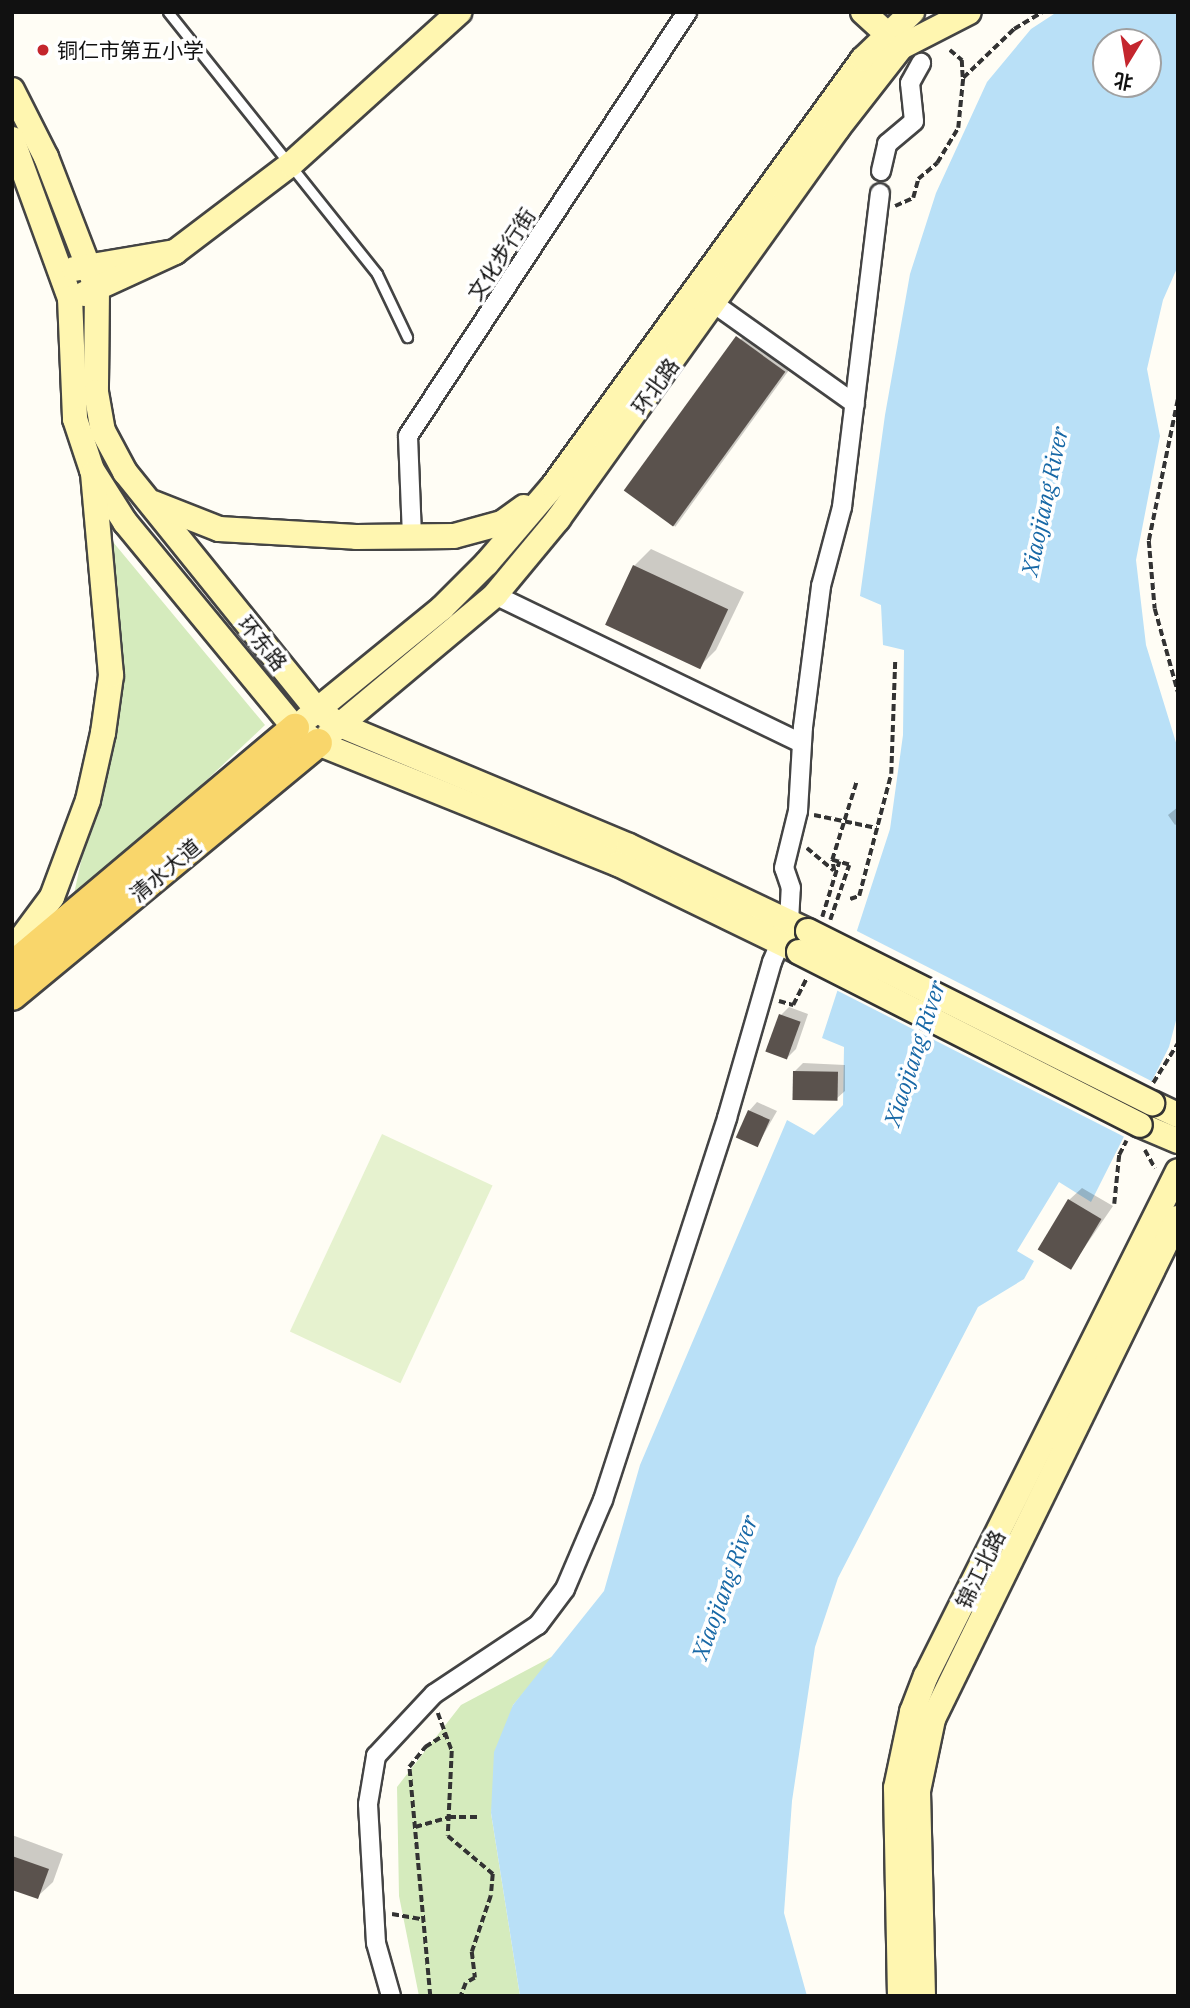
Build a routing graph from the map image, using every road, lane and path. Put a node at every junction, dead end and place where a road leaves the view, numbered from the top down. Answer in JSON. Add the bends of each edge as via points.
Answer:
{"nodes":[{"id":1,"x":168,"y":12,"type":"edge"},
{"id":2,"x":459,"y":12,"type":"edge"},
{"id":3,"x":687,"y":12,"type":"edge"},
{"id":4,"x":863,"y":12,"type":"edge"},
{"id":5,"x":912,"y":12,"type":"edge"},
{"id":6,"x":969,"y":12,"type":"edge"},
{"id":7,"x":1042,"y":12,"type":"edge"},
{"id":8,"x":894,"y":41,"type":"junction"},
{"id":9,"x":950,"y":50,"type":"dead end"},
{"id":10,"x":921,"y":63,"type":"dead end"},
{"id":11,"x":964,"y":78,"type":"junction"},
{"id":12,"x":12,"y":90,"type":"edge"},
{"id":13,"x":12,"y":139,"type":"edge"},
{"id":14,"x":291,"y":164,"type":"junction"},
{"id":15,"x":881,"y":171,"type":"dead end"},
{"id":16,"x":880,"y":192,"type":"dead end"},
{"id":17,"x":913,"y":198,"type":"dead end"},
{"id":18,"x":174,"y":252,"type":"junction"},
{"id":19,"x":88,"y":265,"type":"junction"},
{"id":20,"x":61,"y":273,"type":"junction"},
{"id":21,"x":97,"y":289,"type":"junction"},
{"id":22,"x":70,"y":298,"type":"junction"},
{"id":23,"x":713,"y":303,"type":"junction"},
{"id":24,"x":407,"y":337,"type":"dead end"},
{"id":25,"x":1178,"y":400,"type":"edge"},
{"id":26,"x":855,"y":404,"type":"junction"},
{"id":27,"x":92,"y":470,"type":"junction"},
{"id":28,"x":553,"y":486,"type":"junction"},
{"id":29,"x":148,"y":500,"type":"junction"},
{"id":30,"x":412,"y":537,"type":"junction"},
{"id":31,"x":495,"y":595,"type":"junction"},
{"id":32,"x":895,"y":661,"type":"dead end"},
{"id":33,"x":1178,"y":692,"type":"edge"},
{"id":34,"x":317,"y":710,"type":"junction"},
{"id":35,"x":340,"y":725,"type":"junction"},
{"id":36,"x":306,"y":735,"type":"junction"},
{"id":37,"x":801,"y":743,"type":"junction"},
{"id":38,"x":856,"y":783,"type":"dead end"},
{"id":39,"x":798,"y":811,"type":"junction"},
{"id":40,"x":844,"y":821,"type":"junction"},
{"id":41,"x":877,"y":828,"type":"junction"},
{"id":42,"x":792,"y":834,"type":"junction"},
{"id":43,"x":832,"y":860,"type":"junction"},
{"id":44,"x":839,"y":862,"type":"junction"},
{"id":45,"x":834,"y":872,"type":"junction"},
{"id":46,"x":850,"y":899,"type":"dead end"},
{"id":47,"x":804,"y":938,"type":"junction"},
{"id":48,"x":12,"y":951,"type":"edge"},
{"id":49,"x":12,"y":966,"type":"edge"},
{"id":50,"x":12,"y":996,"type":"edge"},
{"id":51,"x":773,"y":999,"type":"dead end"},
{"id":52,"x":1178,"y":1115,"type":"edge"},
{"id":53,"x":1144,"y":1123,"type":"junction"},
{"id":54,"x":1178,"y":1141,"type":"edge"},
{"id":55,"x":1168,"y":1172,"type":"edge"},
{"id":56,"x":1178,"y":1218,"type":"edge"},
{"id":57,"x":435,"y":1704,"type":"dead end"},
{"id":58,"x":446,"y":1734,"type":"junction"},
{"id":59,"x":449,"y":1816,"type":"junction"},
{"id":60,"x":480,"y":1817,"type":"dead end"},
{"id":61,"x":415,"y":1828,"type":"junction"},
{"id":62,"x":391,"y":1913,"type":"dead end"},
{"id":63,"x":421,"y":1919,"type":"junction"},
{"id":64,"x":459,"y":1995,"type":"edge"},
{"id":65,"x":391,"y":1996,"type":"edge"},
{"id":66,"x":430,"y":1996,"type":"edge"},
{"id":67,"x":900,"y":1996,"type":"edge"},
{"id":68,"x":922,"y":1996,"type":"edge"}],
"edges":[{"from":1,"to":14,"type":"lane"},
{"from":2,"to":14,"type":"main road"},
{"from":3,"to":30,"type":"street","name":"文化步行街","via":[[408,436]]},
{"from":4,"to":8,"type":"main road"},
{"from":5,"to":8,"type":"main road","name":"环北路"},
{"from":6,"to":8,"type":"main road","name":"环北路"},
{"from":7,"to":11,"type":"path","via":[[1014,29]]},
{"from":8,"to":23,"type":"main road","name":"环北路"},
{"from":8,"to":28,"type":"main road","name":"环北路","via":[[863,59]]},
{"from":9,"to":11,"type":"path","via":[[962,60]]},
{"from":10,"to":15,"type":"street","via":[[910,83],[914,121],[887,144]]},
{"from":11,"to":17,"type":"path","via":[[958,128],[937,163],[918,179]]},
{"from":12,"to":19,"type":"main road","name":"环东路","via":[[47,157]]},
{"from":13,"to":20,"type":"main road","name":"环东路"},
{"from":14,"to":18,"type":"main road"},
{"from":14,"to":24,"type":"lane","via":[[377,274]]},
{"from":16,"to":26,"type":"street"},
{"from":18,"to":19,"type":"main road"},
{"from":18,"to":21,"type":"main road"},
{"from":19,"to":20,"type":"main road"},
{"from":19,"to":21,"type":"main road","name":"环东路"},
{"from":20,"to":22,"type":"main road","name":"环东路"},
{"from":21,"to":22,"type":"main road"},
{"from":21,"to":29,"type":"main road","name":"环东路","via":[[96,393],[103,431],[125,472]]},
{"from":22,"to":27,"type":"main road","name":"环东路","via":[[75,419]]},
{"from":23,"to":26,"type":"street"},
{"from":23,"to":31,"type":"main road","name":"环北路","via":[[558,519]]},
{"from":25,"to":33,"type":"path","via":[[1149,541],[1154,609]]},
{"from":26,"to":37,"type":"street","via":[[842,507],[821,586]]},
{"from":27,"to":36,"type":"main road","name":"环东路","via":[[125,522]]},
{"from":27,"to":48,"type":"main road","via":[[111,675],[103,733],[88,800],[52,897]]},
{"from":28,"to":30,"type":"main road","via":[[502,523],[454,536]]},
{"from":28,"to":34,"type":"main road","name":"环北路","via":[[442,608]]},
{"from":29,"to":30,"type":"main road","via":[[219,529]]},
{"from":29,"to":34,"type":"main road","name":"环东路"},
{"from":31,"to":35,"type":"main road","name":"环北路"},
{"from":31,"to":37,"type":"street"},
{"from":32,"to":41,"type":"path","via":[[891,774]]},
{"from":34,"to":35,"type":"main road","name":"环东路"},
{"from":34,"to":36,"type":"main road","name":"环北路"},
{"from":35,"to":36,"type":"main road","name":"环北路"},
{"from":35,"to":47,"type":"main road","name":"环东路","via":[[629,846]]},
{"from":36,"to":47,"type":"main road"},
{"from":36,"to":49,"type":"main road","name":"清水大道"},
{"from":36,"to":50,"type":"main road","name":"清水大道"},
{"from":37,"to":39,"type":"street"},
{"from":38,"to":40,"type":"path"},
{"from":39,"to":40,"type":"path"},
{"from":39,"to":42,"type":"street"},
{"from":40,"to":41,"type":"path"},
{"from":40,"to":43,"type":"path"},
{"from":41,"to":46,"type":"path","via":[[859,896]]},
{"from":42,"to":45,"type":"path"},
{"from":42,"to":47,"type":"street","via":[[784,868]]},
{"from":43,"to":44,"type":"path"},
{"from":43,"to":45,"type":"path"},
{"from":44,"to":45,"type":"path"},
{"from":44,"to":47,"type":"path","via":[[849,865]]},
{"from":45,"to":47,"type":"path"},
{"from":47,"to":51,"type":"path","via":[[793,1005]]},
{"from":47,"to":53,"type":"main road","bridge":true},
{"from":47,"to":65,"type":"street","via":[[603,1500],[565,1589],[538,1625],[434,1694],[376,1756],[368,1804],[375,1929]]},
{"from":52,"to":53,"type":"main road"},
{"from":53,"to":54,"type":"main road"},
{"from":53,"to":55,"type":"path"},
{"from":55,"to":67,"type":"main road","name":"锦江北路","via":[[912,1712],[896,1788]]},
{"from":56,"to":68,"type":"main road","name":"锦江北路","via":[[933,1719],[918,1791]]},
{"from":57,"to":58,"type":"path"},
{"from":58,"to":59,"type":"path","via":[[452,1751]]},
{"from":58,"to":61,"type":"path","via":[[425,1746],[409,1767]]},
{"from":59,"to":60,"type":"path"},
{"from":59,"to":61,"type":"path"},
{"from":59,"to":64,"type":"path","via":[[448,1836],[493,1874],[491,1896],[472,1952],[475,1978]]},
{"from":61,"to":63,"type":"path"},
{"from":62,"to":63,"type":"path"},
{"from":63,"to":66,"type":"path"}]}
